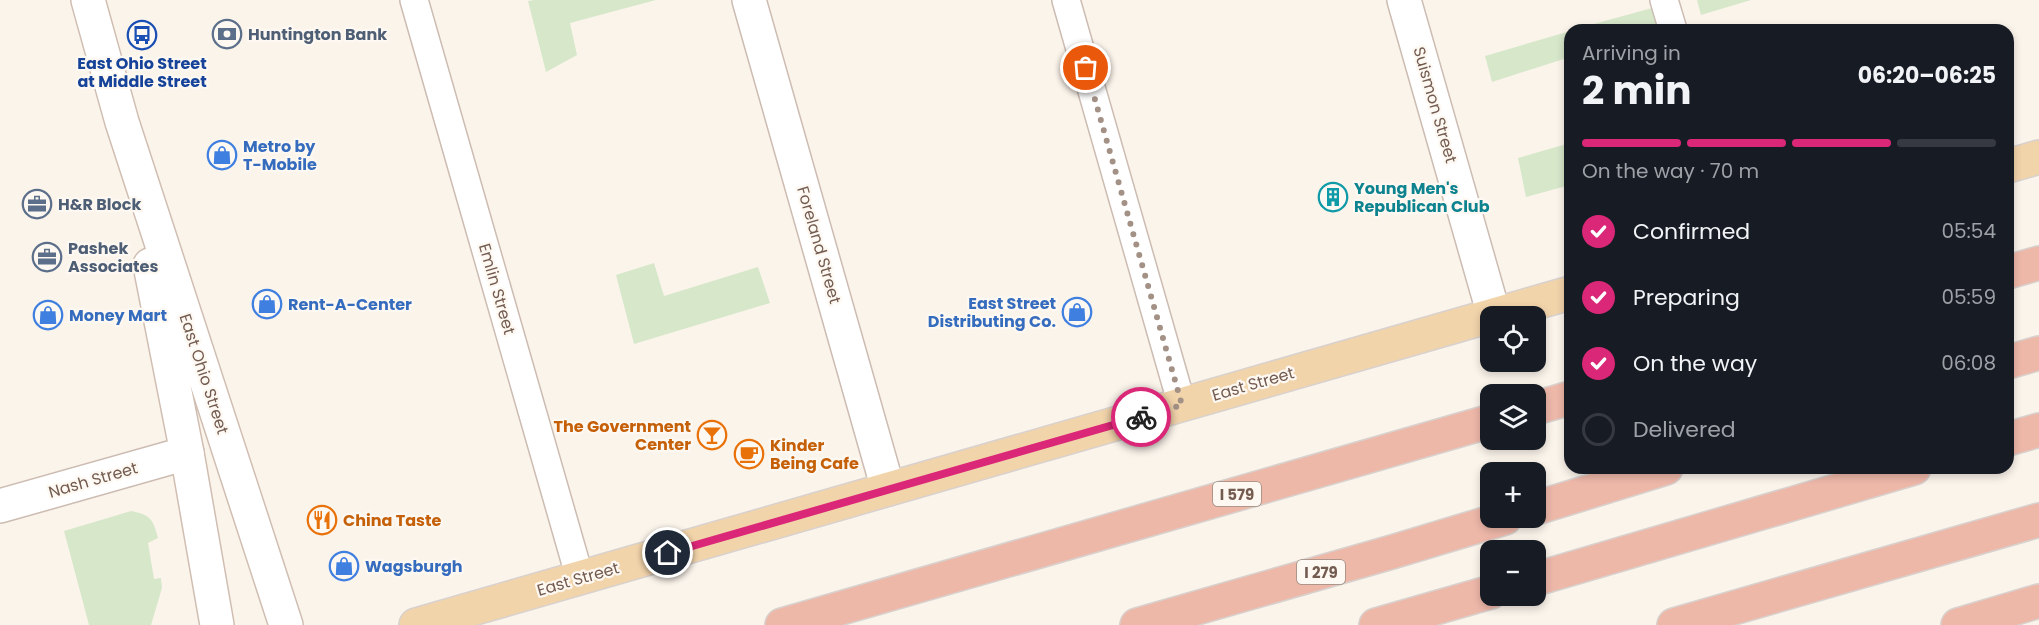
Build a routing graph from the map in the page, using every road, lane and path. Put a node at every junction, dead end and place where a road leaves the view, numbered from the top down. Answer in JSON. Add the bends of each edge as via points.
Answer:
{"nodes":[{"id":1,"x":88,"y":0,"type":"edge"},
{"id":2,"x":414,"y":0,"type":"edge"},
{"id":3,"x":749,"y":0,"type":"edge"},
{"id":4,"x":1066,"y":0,"type":"edge"},
{"id":5,"x":1404,"y":0,"type":"edge"},
{"id":6,"x":1664,"y":0,"type":"edge"},
{"id":7,"x":1670,"y":24,"type":"edge"},
{"id":8,"x":122,"y":122,"type":"junction"},
{"id":9,"x":2039,"y":157,"type":"edge"},
{"id":10,"x":2014,"y":164,"type":"edge"},
{"id":11,"x":2039,"y":263,"type":"edge"},
{"id":12,"x":2014,"y":270,"type":"edge"},
{"id":13,"x":1564,"y":295,"type":"edge"},
{"id":14,"x":1491,"y":306,"type":"edge"},
{"id":15,"x":1525,"y":306,"type":"edge"},
{"id":16,"x":1480,"y":319,"type":"edge"},
{"id":17,"x":2039,"y":353,"type":"edge"},
{"id":18,"x":2014,"y":360,"type":"edge"},
{"id":19,"x":1564,"y":400,"type":"edge"},
{"id":20,"x":1182,"y":405,"type":"junction"},
{"id":21,"x":1546,"y":405,"type":"edge"},
{"id":22,"x":1480,"y":424,"type":"edge"},
{"id":23,"x":2039,"y":430,"type":"edge"},
{"id":24,"x":2014,"y":437,"type":"edge"},
{"id":25,"x":187,"y":453,"type":"junction"},
{"id":26,"x":1646,"y":474,"type":"edge"},
{"id":27,"x":1894,"y":474,"type":"edge"},
{"id":28,"x":888,"y":489,"type":"junction"},
{"id":29,"x":1546,"y":505,"type":"edge"},
{"id":30,"x":0,"y":506,"type":"edge"},
{"id":31,"x":2039,"y":520,"type":"edge"},
{"id":32,"x":1480,"y":526,"type":"edge"},
{"id":33,"x":1546,"y":576,"type":"edge"},
{"id":34,"x":580,"y":578,"type":"junction"},
{"id":35,"x":1480,"y":595,"type":"edge"},
{"id":36,"x":2039,"y":601,"type":"edge"},
{"id":37,"x":217,"y":625,"type":"edge"},
{"id":38,"x":286,"y":625,"type":"edge"},
{"id":39,"x":416,"y":625,"type":"edge"},
{"id":40,"x":782,"y":625,"type":"edge"},
{"id":41,"x":1137,"y":625,"type":"edge"},
{"id":42,"x":1376,"y":625,"type":"edge"},
{"id":43,"x":1674,"y":625,"type":"edge"},
{"id":44,"x":1958,"y":625,"type":"edge"}],
"edges":[{"from":1,"to":8,"type":"main road","name":"East Ohio Street"},
{"from":2,"to":34,"type":"lane","name":"Emlin Street"},
{"from":3,"to":28,"type":"main road","name":"Foreland Street"},
{"from":4,"to":20,"type":"lane"},
{"from":5,"to":14,"type":"main road","name":"Suismon Street"},
{"from":6,"to":7,"type":"lane"},
{"from":8,"to":25,"type":"main road","name":"East Ohio Street"},
{"from":8,"to":38,"type":"main road","name":"East Ohio Street"},
{"from":9,"to":10,"type":"main road"},
{"from":11,"to":12,"type":"highway"},
{"from":13,"to":15,"type":"main road","name":"East Street"},
{"from":16,"to":20,"type":"main road","name":"East Street"},
{"from":17,"to":18,"type":"highway"},
{"from":19,"to":21,"type":"highway"},
{"from":20,"to":28,"type":"main road","name":"East Street"},
{"from":22,"to":40,"type":"highway","number":"I 579"},
{"from":23,"to":24,"type":"highway"},
{"from":25,"to":30,"type":"main road","name":"Nash Street"},
{"from":25,"to":37,"type":"main road","name":"East Ohio Street"},
{"from":26,"to":29,"type":"highway"},
{"from":27,"to":33,"type":"highway"},
{"from":28,"to":34,"type":"main road","name":"East Street"},
{"from":31,"to":43,"type":"highway"},
{"from":32,"to":41,"type":"highway","number":"I 279"},
{"from":34,"to":39,"type":"main road","name":"East Street"},
{"from":35,"to":42,"type":"highway"},
{"from":36,"to":44,"type":"highway"}]}
